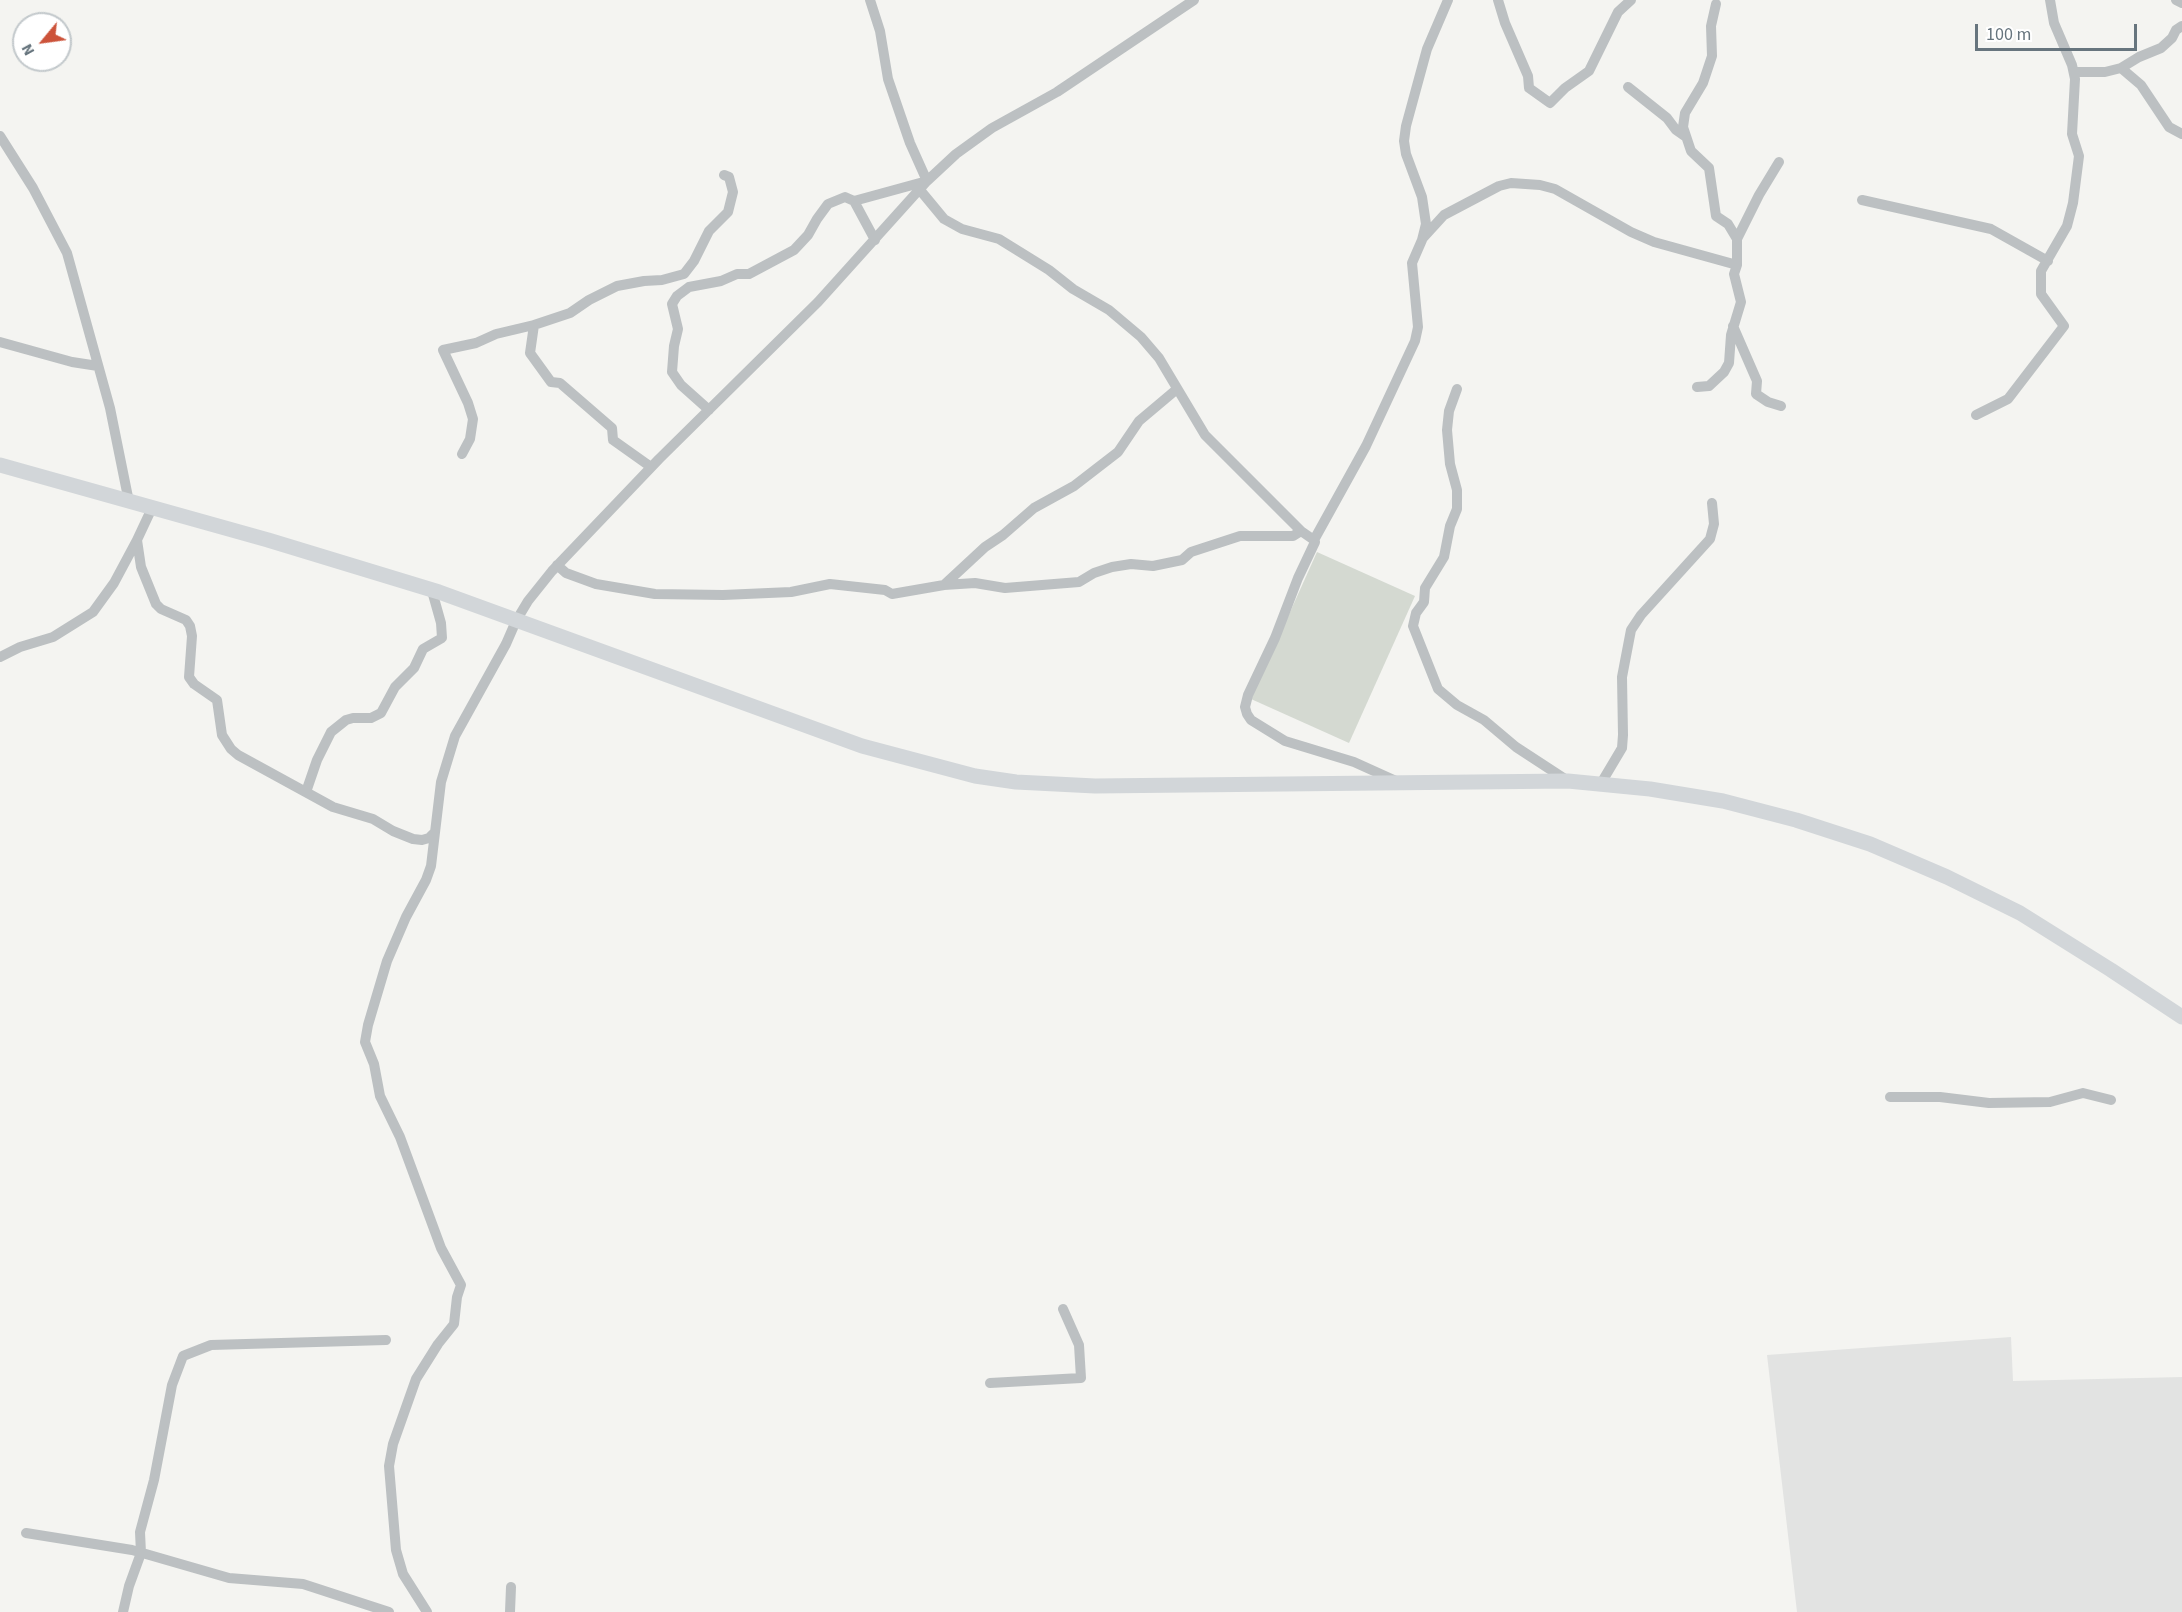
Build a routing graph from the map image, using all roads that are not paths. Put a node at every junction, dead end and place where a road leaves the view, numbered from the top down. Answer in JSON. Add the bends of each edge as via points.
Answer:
{"nodes":[{"id":1,"x":870,"y":0,"type":"edge"},
{"id":2,"x":1194,"y":0,"type":"edge"},
{"id":3,"x":1448,"y":0,"type":"edge"},
{"id":4,"x":1498,"y":0,"type":"edge"},
{"id":5,"x":1631,"y":0,"type":"edge"},
{"id":6,"x":2050,"y":0,"type":"edge"},
{"id":7,"x":2176,"y":0,"type":"edge"},
{"id":8,"x":2182,"y":3,"type":"edge"},
{"id":9,"x":1716,"y":4,"type":"dead end"},
{"id":10,"x":2182,"y":26,"type":"edge"},
{"id":11,"x":2121,"y":68,"type":"junction"},
{"id":12,"x":2074,"y":72,"type":"junction"},
{"id":13,"x":1628,"y":87,"type":"dead end"},
{"id":14,"x":2182,"y":134,"type":"edge"},
{"id":15,"x":0,"y":136,"type":"edge"},
{"id":16,"x":1686,"y":137,"type":"junction"},
{"id":17,"x":1779,"y":162,"type":"dead end"},
{"id":18,"x":724,"y":175,"type":"dead end"},
{"id":19,"x":923,"y":185,"type":"junction"},
{"id":20,"x":1862,"y":200,"type":"dead end"},
{"id":21,"x":854,"y":201,"type":"junction"},
{"id":22,"x":1737,"y":239,"type":"junction"},
{"id":23,"x":875,"y":240,"type":"junction"},
{"id":24,"x":1422,"y":240,"type":"junction"},
{"id":25,"x":2048,"y":261,"type":"junction"},
{"id":26,"x":1737,"y":265,"type":"junction"},
{"id":27,"x":534,"y":325,"type":"junction"},
{"id":28,"x":1733,"y":326,"type":"junction"},
{"id":29,"x":0,"y":342,"type":"edge"},
{"id":30,"x":98,"y":366,"type":"junction"},
{"id":31,"x":1697,"y":387,"type":"dead end"},
{"id":32,"x":1177,"y":389,"type":"junction"},
{"id":33,"x":1457,"y":389,"type":"dead end"},
{"id":34,"x":1781,"y":406,"type":"dead end"},
{"id":35,"x":709,"y":410,"type":"junction"},
{"id":36,"x":1976,"y":415,"type":"dead end"},
{"id":37,"x":462,"y":453,"type":"dead end"},
{"id":38,"x":0,"y":465,"type":"edge"},
{"id":39,"x":651,"y":467,"type":"junction"},
{"id":40,"x":129,"y":502,"type":"junction"},
{"id":41,"x":1712,"y":503,"type":"dead end"},
{"id":42,"x":152,"y":508,"type":"junction"},
{"id":43,"x":1301,"y":531,"type":"junction"},
{"id":44,"x":137,"y":540,"type":"junction"},
{"id":45,"x":1314,"y":540,"type":"junction"},
{"id":46,"x":557,"y":565,"type":"junction"},
{"id":47,"x":944,"y":585,"type":"junction"},
{"id":48,"x":432,"y":591,"type":"junction"},
{"id":49,"x":516,"y":621,"type":"junction"},
{"id":50,"x":0,"y":657,"type":"edge"},
{"id":51,"x":1568,"y":781,"type":"junction"},
{"id":52,"x":1400,"y":783,"type":"junction"},
{"id":53,"x":1600,"y":785,"type":"junction"},
{"id":54,"x":306,"y":792,"type":"junction"},
{"id":55,"x":434,"y":833,"type":"junction"},
{"id":56,"x":2182,"y":1017,"type":"edge"},
{"id":57,"x":1890,"y":1097,"type":"dead end"},
{"id":58,"x":2111,"y":1100,"type":"dead end"},
{"id":59,"x":1062,"y":1308,"type":"dead end"},
{"id":60,"x":386,"y":1340,"type":"dead end"},
{"id":61,"x":990,"y":1383,"type":"dead end"},
{"id":62,"x":26,"y":1533,"type":"dead end"},
{"id":63,"x":141,"y":1553,"type":"junction"},
{"id":64,"x":511,"y":1587,"type":"dead end"},
{"id":65,"x":123,"y":1612,"type":"edge"},
{"id":66,"x":389,"y":1612,"type":"edge"},
{"id":67,"x":427,"y":1612,"type":"edge"},
{"id":68,"x":510,"y":1612,"type":"edge"}],
"edges":[{"from":1,"to":19,"type":"street","via":[[888,80]]},
{"from":2,"to":19,"type":"street","via":[[1057,92],[992,128]]},
{"from":3,"to":24,"type":"street","via":[[1427,49],[1404,141],[1425,212]]},
{"from":4,"to":5,"type":"street","via":[[1528,76],[1528,88],[1550,103],[1589,71],[1618,12]]},
{"from":6,"to":12,"type":"street","via":[[2054,23]]},
{"from":7,"to":8,"type":"street"},
{"from":9,"to":16,"type":"street","via":[[1711,26],[1713,56],[1685,113]]},
{"from":10,"to":11,"type":"street","via":[[2161,48]]},
{"from":11,"to":12,"type":"street"},
{"from":11,"to":14,"type":"street","via":[[2141,85],[2169,127]]},
{"from":12,"to":25,"type":"street","via":[[2072,134],[2079,156],[2077,176],[2067,226]]},
{"from":13,"to":16,"type":"street"},
{"from":15,"to":30,"type":"street","via":[[67,253]]},
{"from":16,"to":22,"type":"street","via":[[1691,152],[1709,168],[1716,216],[1728,224]]},
{"from":17,"to":22,"type":"street"},
{"from":18,"to":27,"type":"street","via":[[729,177],[733,192],[728,212],[709,231],[684,274],[617,286],[570,313]]},
{"from":19,"to":21,"type":"street"},
{"from":19,"to":23,"type":"street"},
{"from":19,"to":32,"type":"street","via":[[944,219],[962,229],[999,238],[1109,310],[1141,337]]},
{"from":20,"to":25,"type":"street","via":[[1991,229]]},
{"from":21,"to":23,"type":"street"},
{"from":21,"to":35,"type":"street","via":[[845,197],[828,204],[794,250],[749,274],[689,287],[677,296],[672,304],[678,329],[672,372]]},
{"from":22,"to":26,"type":"street"},
{"from":23,"to":35,"type":"street"},
{"from":24,"to":26,"type":"street","via":[[1444,215],[1499,186],[1540,185],[1555,189],[1654,242]]},
{"from":24,"to":45,"type":"street","via":[[1412,263],[1418,327],[1414,341],[1366,446]]},
{"from":25,"to":36,"type":"street","via":[[2041,271],[2041,294],[2064,326],[2008,399]]},
{"from":26,"to":28,"type":"street","via":[[1734,274],[1741,302]]},
{"from":27,"to":37,"type":"street","via":[[443,350],[473,419],[470,439]]},
{"from":27,"to":39,"type":"street","via":[[530,353],[550,382],[560,383],[612,428],[613,440]]},
{"from":28,"to":31,"type":"street","via":[[1729,363],[1724,372],[1709,386]]},
{"from":28,"to":34,"type":"street","via":[[1757,381],[1756,394]]},
{"from":29,"to":30,"type":"street"},
{"from":30,"to":40,"type":"street"},
{"from":32,"to":43,"type":"street","via":[[1205,435]]},
{"from":32,"to":47,"type":"street","via":[[1139,422],[1118,452],[1074,486],[1034,508]]},
{"from":33,"to":51,"type":"street","via":[[1447,430],[1457,509],[1444,557],[1425,588],[1424,602],[1413,626],[1438,689]]},
{"from":35,"to":39,"type":"street"},
{"from":38,"to":40,"type":"main road"},
{"from":39,"to":46,"type":"street"},
{"from":40,"to":42,"type":"main road"},
{"from":41,"to":53,"type":"street","via":[[1714,524],[1710,539],[1631,630],[1622,677],[1622,748]]},
{"from":42,"to":44,"type":"street"},
{"from":42,"to":48,"type":"main road"},
{"from":43,"to":45,"type":"street"},
{"from":43,"to":47,"type":"street","via":[[1293,536],[1240,536],[1191,552],[1182,560],[1153,566],[1112,567],[1079,582],[1005,588],[975,583]]},
{"from":44,"to":50,"type":"street","via":[[93,612],[53,637]]},
{"from":44,"to":54,"type":"street","via":[[141,567],[156,604],[190,626],[189,676],[217,700],[226,743],[238,755]]},
{"from":45,"to":52,"type":"street","via":[[1248,695],[1247,714],[1260,727],[1285,741],[1354,762]]},
{"from":46,"to":47,"type":"street","via":[[566,573],[596,584],[655,594],[723,596],[790,592],[830,584],[892,594]]},
{"from":46,"to":49,"type":"street"},
{"from":48,"to":49,"type":"main road"},
{"from":48,"to":54,"type":"street","via":[[442,638],[423,649],[381,713],[346,720],[331,732]]},
{"from":49,"to":52,"type":"main road","via":[[862,746],[975,776],[1095,786]]},
{"from":49,"to":55,"type":"street","via":[[455,736],[441,782]]},
{"from":51,"to":52,"type":"main road"},
{"from":51,"to":53,"type":"main road"},
{"from":53,"to":56,"type":"main road","via":[[1723,801],[1870,844],[2020,913]]},
{"from":54,"to":55,"type":"street","via":[[333,807],[373,819],[403,836],[422,840]]},
{"from":55,"to":67,"type":"street","via":[[426,880],[387,961],[365,1042],[380,1096],[400,1137],[441,1248],[461,1285],[454,1324],[416,1379],[389,1466],[396,1550],[403,1574]]},
{"from":57,"to":58,"type":"street","via":[[2050,1102],[2083,1093]]},
{"from":59,"to":61,"type":"street","via":[[1079,1344],[1081,1378]]},
{"from":60,"to":63,"type":"street","via":[[211,1345],[183,1356],[172,1385],[140,1532]]},
{"from":62,"to":63,"type":"street"},
{"from":63,"to":65,"type":"street"},
{"from":63,"to":66,"type":"street","via":[[229,1578],[303,1584]]},
{"from":64,"to":68,"type":"street"}]}
